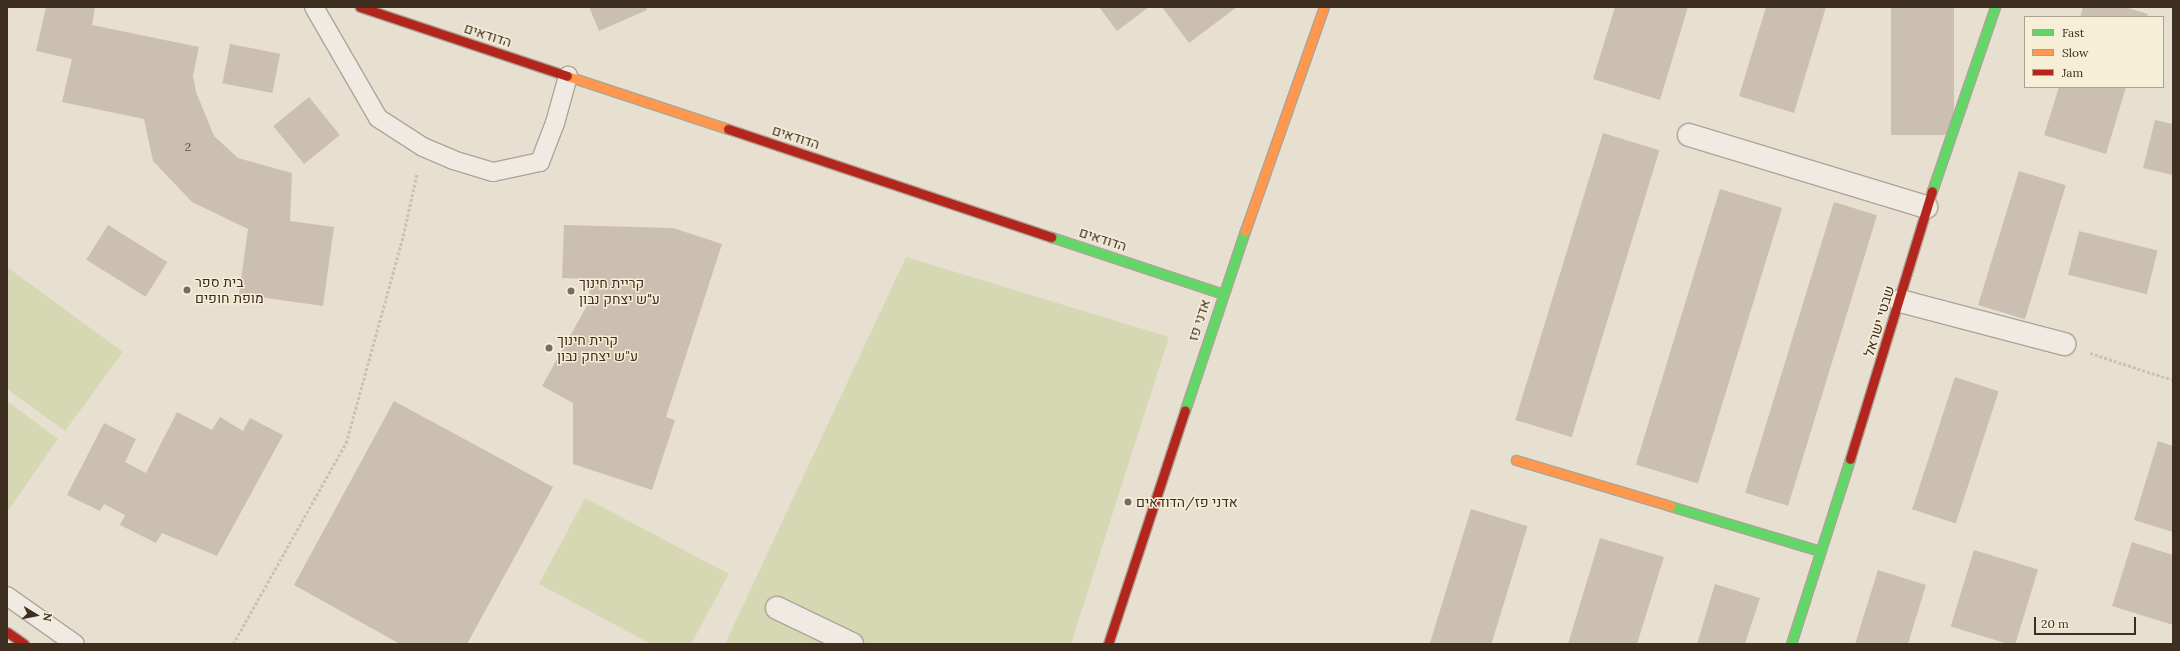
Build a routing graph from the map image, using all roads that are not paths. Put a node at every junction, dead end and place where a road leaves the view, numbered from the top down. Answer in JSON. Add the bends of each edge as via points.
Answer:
{"nodes":[{"id":1,"x":314,"y":7,"type":"edge"},
{"id":2,"x":360,"y":7,"type":"edge"},
{"id":3,"x":1324,"y":7,"type":"edge"},
{"id":4,"x":1995,"y":7,"type":"edge"},
{"id":5,"x":568,"y":76,"type":"junction"},
{"id":6,"x":1689,"y":135,"type":"dead end"},
{"id":7,"x":1926,"y":207,"type":"junction"},
{"id":8,"x":1223,"y":294,"type":"junction"},
{"id":9,"x":1900,"y":301,"type":"junction"},
{"id":10,"x":2064,"y":344,"type":"road end"},
{"id":11,"x":1516,"y":460,"type":"dead end"},
{"id":12,"x":1820,"y":551,"type":"junction"},
{"id":13,"x":7,"y":596,"type":"edge"},
{"id":14,"x":777,"y":608,"type":"dead end"},
{"id":15,"x":7,"y":632,"type":"edge"},
{"id":16,"x":24,"y":644,"type":"edge"},
{"id":17,"x":75,"y":644,"type":"edge"},
{"id":18,"x":852,"y":644,"type":"edge"},
{"id":19,"x":1108,"y":644,"type":"edge"},
{"id":20,"x":1791,"y":644,"type":"edge"}],
"edges":[{"from":1,"to":5,"type":"lane","via":[[378,118],[422,147],[493,172],[540,162],[555,123]]},
{"from":2,"to":5,"type":"street","name":"הדודאים"},
{"from":3,"to":8,"type":"street","name":"אדני פז"},
{"from":4,"to":7,"type":"street","name":"שבטי ישראל"},
{"from":5,"to":8,"type":"street","name":"הדודאים"},
{"from":6,"to":7,"type":"street"},
{"from":7,"to":9,"type":"street","name":"שבטי ישראל"},
{"from":8,"to":19,"type":"street","name":"אדני פז"},
{"from":9,"to":10,"type":"street"},
{"from":9,"to":12,"type":"street","name":"שבטי ישראל"},
{"from":11,"to":12,"type":"street"},
{"from":12,"to":20,"type":"street","name":"שבטי ישראל"},
{"from":13,"to":17,"type":"lane"},
{"from":14,"to":18,"type":"street"},
{"from":15,"to":16,"type":"street"}]}
